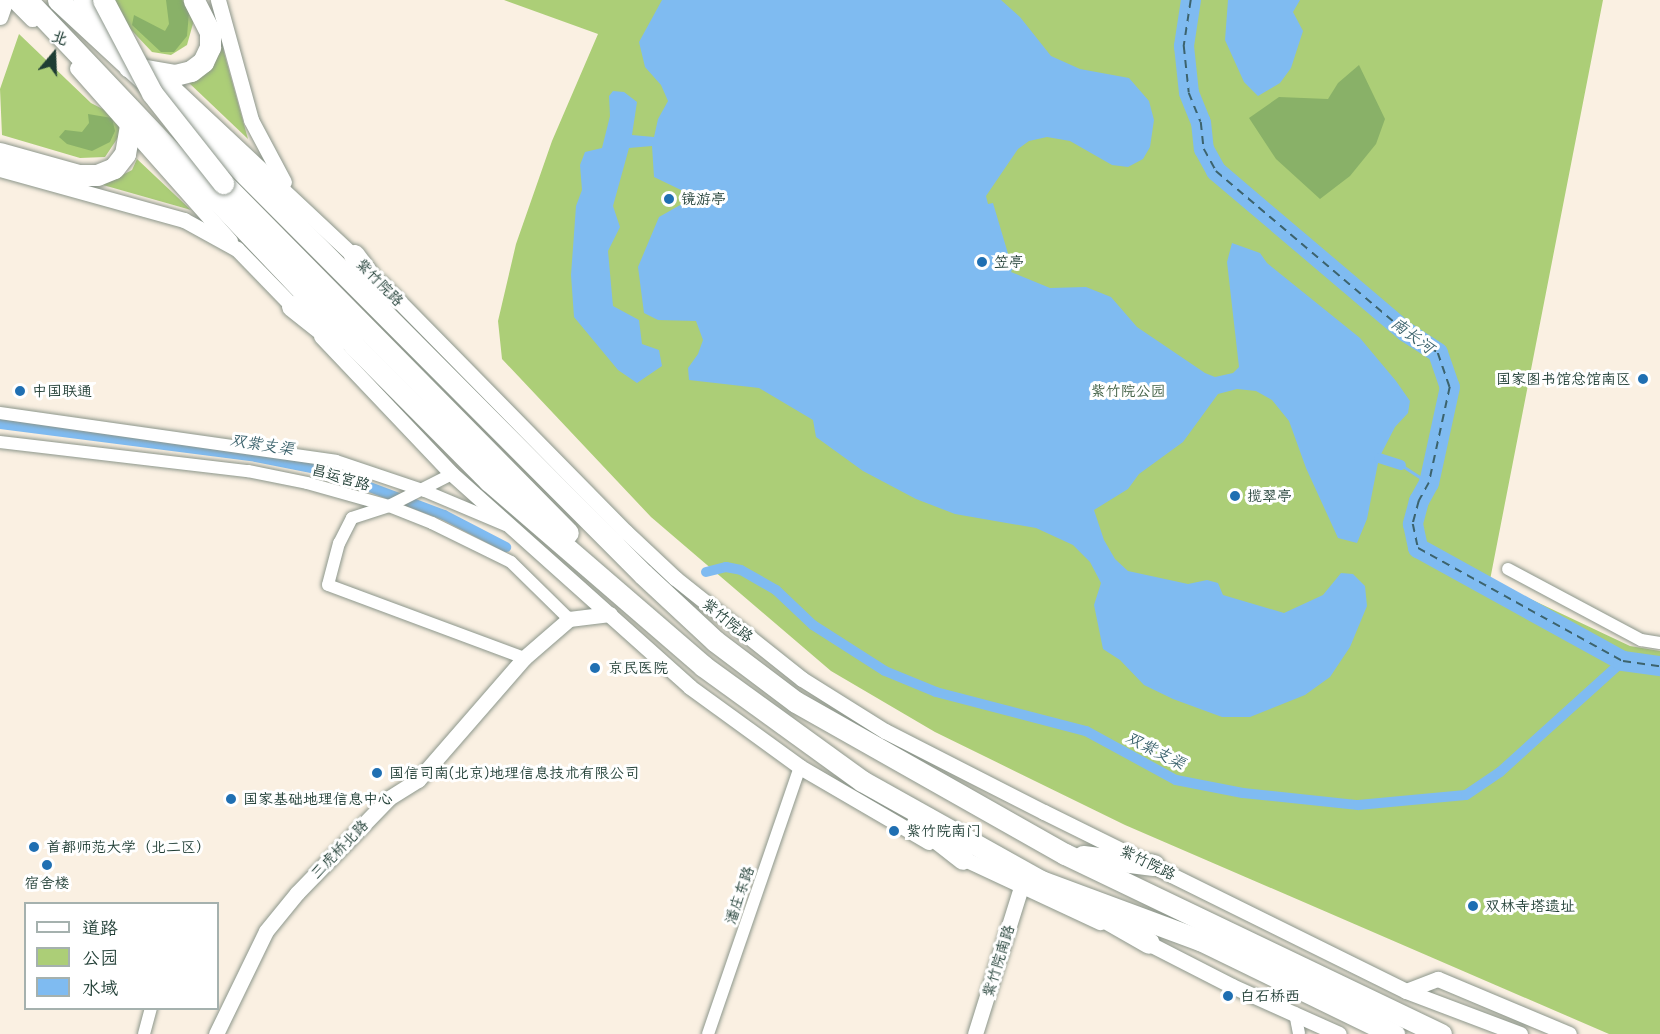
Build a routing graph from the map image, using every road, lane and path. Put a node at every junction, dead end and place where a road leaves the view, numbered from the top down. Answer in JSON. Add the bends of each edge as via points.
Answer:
{"nodes":[{"id":1,"x":6,"y":0,"type":"edge"},
{"id":2,"x":13,"y":0,"type":"edge"},
{"id":3,"x":27,"y":0,"type":"edge"},
{"id":4,"x":103,"y":0,"type":"edge"},
{"id":5,"x":113,"y":0,"type":"edge"},
{"id":6,"x":194,"y":0,"type":"edge"},
{"id":7,"x":218,"y":0,"type":"edge"},
{"id":8,"x":72,"y":2,"type":"edge"},
{"id":9,"x":0,"y":16,"type":"edge"},
{"id":10,"x":48,"y":29,"type":"junction"},
{"id":11,"x":126,"y":66,"type":"junction"},
{"id":12,"x":158,"y":73,"type":"junction"},
{"id":13,"x":129,"y":117,"type":"junction"},
{"id":14,"x":0,"y":153,"type":"edge"},
{"id":15,"x":0,"y":169,"type":"edge"},
{"id":16,"x":226,"y":180,"type":"junction"},
{"id":17,"x":288,"y":191,"type":"junction"},
{"id":18,"x":237,"y":249,"type":"junction"},
{"id":19,"x":354,"y":255,"type":"junction"},
{"id":20,"x":292,"y":306,"type":"junction"},
{"id":21,"x":423,"y":350,"type":"junction"},
{"id":22,"x":394,"y":386,"type":"junction"},
{"id":23,"x":0,"y":413,"type":"edge"},
{"id":24,"x":0,"y":442,"type":"edge"},
{"id":25,"x":452,"y":474,"type":"junction"},
{"id":26,"x":425,"y":491,"type":"junction"},
{"id":27,"x":389,"y":507,"type":"junction"},
{"id":28,"x":513,"y":528,"type":"junction"},
{"id":29,"x":1508,"y":569,"type":"dead end"},
{"id":30,"x":610,"y":614,"type":"junction"},
{"id":31,"x":569,"y":619,"type":"junction"},
{"id":32,"x":715,"y":641,"type":"junction"},
{"id":33,"x":1660,"y":643,"type":"edge"},
{"id":34,"x":524,"y":658,"type":"junction"},
{"id":35,"x":703,"y":666,"type":"junction"},
{"id":36,"x":800,"y":767,"type":"junction"},
{"id":37,"x":862,"y":781,"type":"junction"},
{"id":38,"x":1065,"y":854,"type":"junction"},
{"id":39,"x":963,"y":859,"type":"junction"},
{"id":40,"x":1154,"y":865,"type":"junction"},
{"id":41,"x":1031,"y":884,"type":"junction"},
{"id":42,"x":1149,"y":943,"type":"joint"},
{"id":43,"x":1406,"y":991,"type":"junction"},
{"id":44,"x":150,"y":1010,"type":"edge"},
{"id":45,"x":1296,"y":1013,"type":"junction"},
{"id":46,"x":144,"y":1034,"type":"edge"},
{"id":47,"x":216,"y":1034,"type":"edge"},
{"id":48,"x":708,"y":1034,"type":"edge"},
{"id":49,"x":975,"y":1034,"type":"edge"},
{"id":50,"x":1299,"y":1034,"type":"edge"},
{"id":51,"x":1338,"y":1034,"type":"edge"},
{"id":52,"x":1394,"y":1034,"type":"edge"},
{"id":53,"x":1441,"y":1034,"type":"edge"},
{"id":54,"x":1520,"y":1034,"type":"edge"},
{"id":55,"x":1569,"y":1034,"type":"edge"}],
"edges":[{"from":1,"to":9,"type":"street"},
{"from":2,"to":10,"type":"street"},
{"from":3,"to":10,"type":"highway"},
{"from":4,"to":16,"type":"highway","bridge":true,"via":[[152,93]]},
{"from":5,"to":16,"type":"highway","via":[[160,90]]},
{"from":6,"to":12,"type":"highway","via":[[210,32],[210,47],[203,62],[191,71],[175,75]]},
{"from":7,"to":17,"type":"street","via":[[251,120]]},
{"from":8,"to":11,"type":"highway","name":"紫竹院路"},
{"from":8,"to":12,"type":"street","name":"紫竹院路"},
{"from":10,"to":13,"type":"highway"},
{"from":11,"to":12,"type":"highway"},
{"from":11,"to":21,"type":"highway","name":"紫竹院路","via":[[234,163]]},
{"from":12,"to":17,"type":"street","name":"紫竹院路"},
{"from":13,"to":14,"type":"highway","via":[[125,154],[114,168],[97,175],[80,175]]},
{"from":13,"to":18,"type":"street"},
{"from":13,"to":22,"type":"highway"},
{"from":15,"to":18,"type":"street","via":[[184,220]]},
{"from":16,"to":32,"type":"highway","via":[[505,459],[654,598]]},
{"from":16,"to":35,"type":"highway","via":[[498,465]]},
{"from":17,"to":19,"type":"street","name":"紫竹院路"},
{"from":18,"to":20,"type":"street"},
{"from":19,"to":21,"type":"highway"},
{"from":19,"to":40,"type":"street","name":"紫竹院路","via":[[626,532],[675,578],[802,679],[885,731]]},
{"from":20,"to":22,"type":"highway"},
{"from":20,"to":25,"type":"street"},
{"from":21,"to":32,"type":"highway","name":"紫竹院路","via":[[584,517]]},
{"from":22,"to":35,"type":"highway","via":[[489,481]]},
{"from":23,"to":26,"type":"street","via":[[336,461]]},
{"from":24,"to":27,"type":"street","name":"昌运宫路","via":[[248,471]]},
{"from":25,"to":26,"type":"street"},
{"from":25,"to":28,"type":"street"},
{"from":26,"to":27,"type":"street"},
{"from":26,"to":28,"type":"street"},
{"from":27,"to":31,"type":"street","name":"昌运宫路","via":[[432,522],[511,562]]},
{"from":27,"to":34,"type":"street","via":[[352,518],[339,543],[328,585]]},
{"from":28,"to":30,"type":"street"},
{"from":29,"to":33,"type":"street","via":[[1641,640]]},
{"from":30,"to":31,"type":"street"},
{"from":30,"to":36,"type":"street","via":[[690,687]]},
{"from":31,"to":34,"type":"street","name":"三虎桥北路"},
{"from":32,"to":38,"type":"highway","name":"紫竹院路","via":[[796,702]]},
{"from":34,"to":47,"type":"street","name":"三虎桥北路","via":[[418,780],[389,798],[297,893],[266,931]]},
{"from":35,"to":37,"type":"highway"},
{"from":36,"to":39,"type":"street"},
{"from":36,"to":48,"type":"street","name":"潘庄东路"},
{"from":37,"to":39,"type":"highway"},
{"from":37,"to":41,"type":"highway"},
{"from":38,"to":40,"type":"highway"},
{"from":38,"to":53,"type":"highway","name":"紫竹院路"},
{"from":39,"to":41,"type":"street"},
{"from":40,"to":43,"type":"street","name":"紫竹院路"},
{"from":41,"to":42,"type":"highway"},
{"from":41,"to":49,"type":"street","name":"紫竹院南路"},
{"from":41,"to":52,"type":"highway","via":[[1200,940]]},
{"from":42,"to":45,"type":"street","via":[[1232,986]]},
{"from":43,"to":54,"type":"street","name":"紫竹院路"},
{"from":43,"to":55,"type":"street","via":[[1438,979]]},
{"from":44,"to":46,"type":"street"},
{"from":45,"to":50,"type":"street"},
{"from":45,"to":51,"type":"street"}]}
